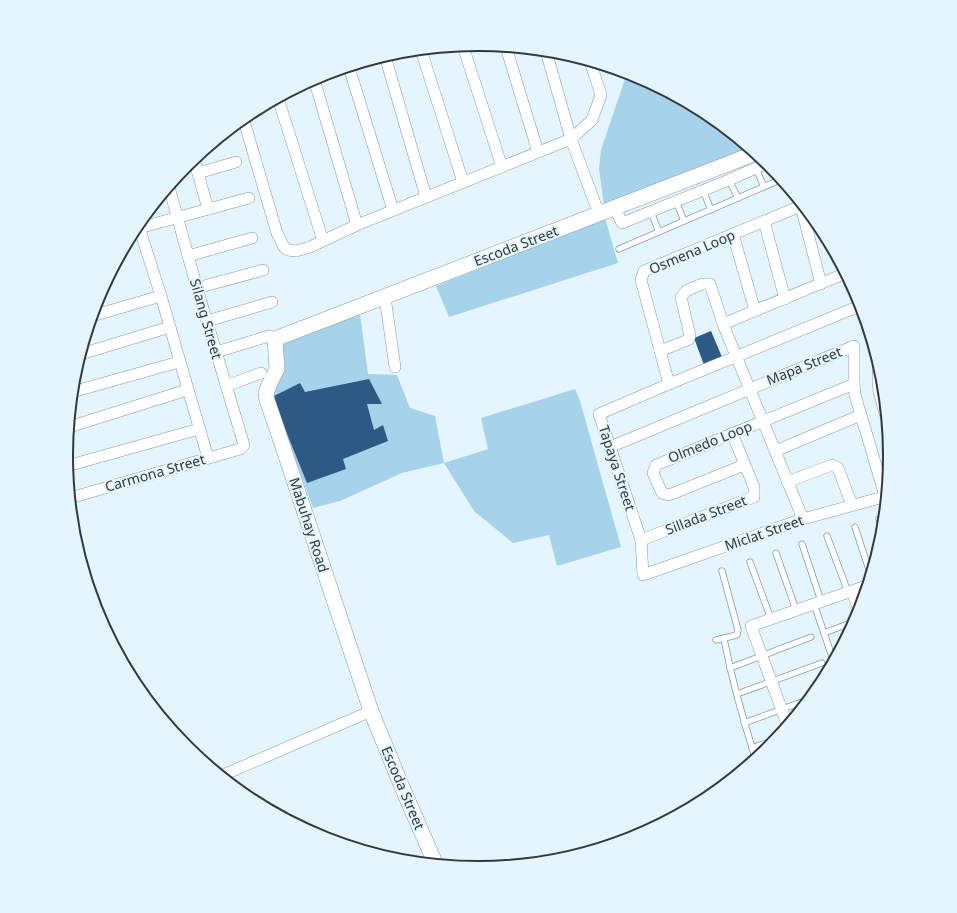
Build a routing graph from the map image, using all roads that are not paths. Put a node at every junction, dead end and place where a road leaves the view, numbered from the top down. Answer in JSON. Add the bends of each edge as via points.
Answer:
{"nodes":[{"id":1,"x":465,"y":52,"type":"edge"},
{"id":2,"x":508,"y":52,"type":"edge"},
{"id":3,"x":422,"y":55,"type":"edge"},
{"id":4,"x":548,"y":57,"type":"edge"},
{"id":5,"x":387,"y":62,"type":"edge"},
{"id":6,"x":592,"y":68,"type":"edge"},
{"id":7,"x":351,"y":72,"type":"edge"},
{"id":8,"x":316,"y":85,"type":"edge"},
{"id":9,"x":280,"y":103,"type":"edge"},
{"id":10,"x":245,"y":125,"type":"edge"},
{"id":11,"x":571,"y":139,"type":"junction"},
{"id":12,"x":538,"y":152,"type":"junction"},
{"id":13,"x":756,"y":161,"type":"edge"},
{"id":14,"x":236,"y":162,"type":"dead end"},
{"id":15,"x":196,"y":166,"type":"edge"},
{"id":16,"x":502,"y":167,"type":"junction"},
{"id":17,"x":198,"y":174,"type":"junction"},
{"id":18,"x":729,"y":180,"type":"junction"},
{"id":19,"x":462,"y":182,"type":"junction"},
{"id":20,"x":776,"y":182,"type":"edge"},
{"id":21,"x":764,"y":187,"type":"junction"},
{"id":22,"x":703,"y":190,"type":"junction"},
{"id":23,"x":171,"y":193,"type":"edge"},
{"id":24,"x":426,"y":197,"type":"junction"},
{"id":25,"x":249,"y":198,"type":"dead end"},
{"id":26,"x":738,"y":198,"type":"junction"},
{"id":27,"x":676,"y":201,"type":"junction"},
{"id":28,"x":615,"y":208,"type":"junction"},
{"id":29,"x":798,"y":208,"type":"edge"},
{"id":30,"x":208,"y":209,"type":"junction"},
{"id":31,"x":393,"y":210,"type":"junction"},
{"id":32,"x":711,"y":210,"type":"junction"},
{"id":33,"x":651,"y":212,"type":"junction"},
{"id":34,"x":599,"y":214,"type":"junction"},
{"id":35,"x":804,"y":216,"type":"edge"},
{"id":36,"x":178,"y":217,"type":"junction"},
{"id":37,"x":684,"y":221,"type":"junction"},
{"id":38,"x":764,"y":221,"type":"junction"},
{"id":39,"x":145,"y":225,"type":"edge"},
{"id":40,"x":357,"y":225,"type":"junction"},
{"id":41,"x":659,"y":232,"type":"junction"},
{"id":42,"x":140,"y":233,"type":"edge"},
{"id":43,"x":733,"y":234,"type":"junction"},
{"id":44,"x":252,"y":238,"type":"dead end"},
{"id":45,"x":323,"y":241,"type":"junction"},
{"id":46,"x":619,"y":250,"type":"dead end"},
{"id":47,"x":188,"y":256,"type":"junction"},
{"id":48,"x":263,"y":270,"type":"dead end"},
{"id":49,"x":841,"y":275,"type":"edge"},
{"id":50,"x":820,"y":284,"type":"junction"},
{"id":51,"x":197,"y":288,"type":"junction"},
{"id":52,"x":161,"y":296,"type":"junction"},
{"id":53,"x":385,"y":297,"type":"junction"},
{"id":54,"x":785,"y":299,"type":"junction"},
{"id":55,"x":272,"y":302,"type":"dead end"},
{"id":56,"x":855,"y":308,"type":"edge"},
{"id":57,"x":755,"y":311,"type":"junction"},
{"id":58,"x":99,"y":314,"type":"edge"},
{"id":59,"x":207,"y":321,"type":"junction"},
{"id":60,"x":723,"y":324,"type":"junction"},
{"id":61,"x":170,"y":327,"type":"junction"},
{"id":62,"x":275,"y":339,"type":"junction"},
{"id":63,"x":660,"y":351,"type":"junction"},
{"id":64,"x":87,"y":352,"type":"edge"},
{"id":65,"x":216,"y":352,"type":"junction"},
{"id":66,"x":736,"y":356,"type":"junction"},
{"id":67,"x":179,"y":362,"type":"junction"},
{"id":68,"x":395,"y":368,"type":"dead end"},
{"id":69,"x":261,"y":372,"type":"dead end"},
{"id":70,"x":669,"y":384,"type":"junction"},
{"id":71,"x":854,"y":384,"type":"junction"},
{"id":72,"x":226,"y":386,"type":"junction"},
{"id":73,"x":749,"y":389,"type":"junction"},
{"id":74,"x":79,"y":390,"type":"edge"},
{"id":75,"x":187,"y":390,"type":"junction"},
{"id":76,"x":861,"y":415,"type":"junction"},
{"id":77,"x":762,"y":421,"type":"junction"},
{"id":78,"x":74,"y":425,"type":"edge"},
{"id":79,"x":199,"y":429,"type":"junction"},
{"id":80,"x":732,"y":433,"type":"junction"},
{"id":81,"x":610,"y":447,"type":"junction"},
{"id":82,"x":240,"y":449,"type":"joint"},
{"id":83,"x":775,"y":451,"type":"junction"},
{"id":84,"x":208,"y":458,"type":"junction"},
{"id":85,"x":73,"y":464,"type":"edge"},
{"id":86,"x":744,"y":464,"type":"junction"},
{"id":87,"x":787,"y":482,"type":"junction"},
{"id":88,"x":883,"y":486,"type":"edge"},
{"id":89,"x":75,"y":497,"type":"edge"},
{"id":90,"x":882,"y":497,"type":"edge"},
{"id":91,"x":852,"y":505,"type":"junction"},
{"id":92,"x":803,"y":519,"type":"junction"},
{"id":93,"x":854,"y":527,"type":"dead end"},
{"id":94,"x":827,"y":536,"type":"dead end"},
{"id":95,"x":641,"y":540,"type":"junction"},
{"id":96,"x":802,"y":544,"type":"dead end"},
{"id":97,"x":776,"y":553,"type":"dead end"},
{"id":98,"x":750,"y":562,"type":"dead end"},
{"id":99,"x":868,"y":567,"type":"edge"},
{"id":100,"x":722,"y":571,"type":"dead end"},
{"id":101,"x":643,"y":575,"type":"joint"},
{"id":102,"x":862,"y":587,"type":"edge"},
{"id":103,"x":850,"y":591,"type":"junction"},
{"id":104,"x":818,"y":603,"type":"junction"},
{"id":105,"x":856,"y":604,"type":"edge"},
{"id":106,"x":796,"y":610,"type":"junction"},
{"id":107,"x":771,"y":619,"type":"junction"},
{"id":108,"x":847,"y":624,"type":"edge"},
{"id":109,"x":824,"y":633,"type":"junction"},
{"id":110,"x":811,"y":637,"type":"dead end"},
{"id":111,"x":724,"y":639,"type":"junction"},
{"id":112,"x":716,"y":640,"type":"dead end"},
{"id":113,"x":833,"y":654,"type":"edge"},
{"id":114,"x":762,"y":655,"type":"junction"},
{"id":115,"x":822,"y":663,"type":"dead end"},
{"id":116,"x":730,"y":668,"type":"junction"},
{"id":117,"x":771,"y":681,"type":"junction"},
{"id":118,"x":737,"y":694,"type":"junction"},
{"id":119,"x":800,"y":703,"type":"edge"},
{"id":120,"x":782,"y":710,"type":"junction"},
{"id":121,"x":371,"y":711,"type":"junction"},
{"id":122,"x":786,"y":721,"type":"edge"},
{"id":123,"x":744,"y":723,"type":"junction"},
{"id":124,"x":764,"y":744,"type":"edge"},
{"id":125,"x":752,"y":748,"type":"junction"},
{"id":126,"x":754,"y":754,"type":"edge"},
{"id":127,"x":226,"y":773,"type":"edge"},
{"id":128,"x":434,"y":860,"type":"edge"}],
"edges":[{"from":1,"to":16,"type":"street"},
{"from":2,"to":12,"type":"street"},
{"from":3,"to":19,"type":"street"},
{"from":4,"to":11,"type":"street"},
{"from":5,"to":24,"type":"street"},
{"from":6,"to":11,"type":"street","via":[[601,95],[592,120]]},
{"from":7,"to":31,"type":"street"},
{"from":8,"to":40,"type":"street"},
{"from":9,"to":45,"type":"street"},
{"from":10,"to":45,"type":"street","via":[[277,233],[284,247],[296,251]]},
{"from":11,"to":12,"type":"street"},
{"from":11,"to":34,"type":"street"},
{"from":12,"to":16,"type":"street"},
{"from":13,"to":18,"type":"street"},
{"from":13,"to":21,"type":"lane"},
{"from":13,"to":28,"type":"street","name":"Escoda Street"},
{"from":14,"to":17,"type":"street"},
{"from":15,"to":17,"type":"street"},
{"from":16,"to":19,"type":"street"},
{"from":17,"to":30,"type":"street"},
{"from":18,"to":22,"type":"street"},
{"from":18,"to":26,"type":"lane"},
{"from":19,"to":24,"type":"street"},
{"from":20,"to":21,"type":"lane"},
{"from":21,"to":26,"type":"lane"},
{"from":22,"to":27,"type":"street"},
{"from":22,"to":32,"type":"lane"},
{"from":23,"to":36,"type":"street","name":"Silang Street"},
{"from":24,"to":31,"type":"street"},
{"from":25,"to":30,"type":"street"},
{"from":26,"to":32,"type":"lane"},
{"from":27,"to":33,"type":"street"},
{"from":27,"to":37,"type":"lane"},
{"from":28,"to":33,"type":"street","via":[[622,223]]},
{"from":28,"to":34,"type":"street","name":"Escoda Street"},
{"from":29,"to":38,"type":"street","name":"Osmena Loop"},
{"from":30,"to":36,"type":"street"},
{"from":31,"to":40,"type":"street"},
{"from":32,"to":37,"type":"lane"},
{"from":33,"to":41,"type":"lane"},
{"from":34,"to":53,"type":"street","name":"Escoda Street"},
{"from":35,"to":50,"type":"street"},
{"from":36,"to":39,"type":"street"},
{"from":36,"to":47,"type":"street","name":"Silang Street"},
{"from":37,"to":41,"type":"lane"},
{"from":38,"to":43,"type":"street","name":"Osmena Loop"},
{"from":38,"to":54,"type":"street"},
{"from":40,"to":45,"type":"street"},
{"from":41,"to":46,"type":"lane"},
{"from":42,"to":52,"type":"street"},
{"from":43,"to":57,"type":"street"},
{"from":43,"to":63,"type":"street","name":"Osmena Loop","via":[[644,271],[641,280]]},
{"from":44,"to":47,"type":"street"},
{"from":47,"to":51,"type":"street","name":"Silang Street"},
{"from":48,"to":51,"type":"street"},
{"from":49,"to":50,"type":"street"},
{"from":50,"to":54,"type":"street"},
{"from":51,"to":59,"type":"street","name":"Silang Street"},
{"from":52,"to":58,"type":"street"},
{"from":52,"to":61,"type":"street"},
{"from":53,"to":62,"type":"street","name":"Escoda Street"},
{"from":53,"to":68,"type":"street"},
{"from":54,"to":57,"type":"street"},
{"from":55,"to":59,"type":"street"},
{"from":56,"to":66,"type":"street","name":"Tapaya Street"},
{"from":57,"to":60,"type":"street"},
{"from":59,"to":65,"type":"street","name":"Silang Street"},
{"from":60,"to":63,"type":"street","via":[[710,284],[702,284],[686,291],[681,297],[690,336],[688,340]]},
{"from":60,"to":66,"type":"street"},
{"from":61,"to":64,"type":"street"},
{"from":61,"to":67,"type":"street"},
{"from":62,"to":65,"type":"street","via":[[269,336]]},
{"from":62,"to":121,"type":"street","name":"Mabuhay Road","via":[[277,369],[266,393],[267,400]]},
{"from":63,"to":70,"type":"street","name":"Osmena Loop"},
{"from":65,"to":72,"type":"street","name":"Silang Street"},
{"from":66,"to":70,"type":"street","name":"Tapaya Street"},
{"from":66,"to":73,"type":"street"},
{"from":67,"to":74,"type":"street"},
{"from":67,"to":75,"type":"street"},
{"from":69,"to":72,"type":"street"},
{"from":70,"to":81,"type":"street","name":"Tapaya Street","via":[[599,414]]},
{"from":71,"to":73,"type":"street","name":"Mapa Street","via":[[854,346]]},
{"from":71,"to":76,"type":"street","name":"Mapa Street"},
{"from":71,"to":77,"type":"street","name":"Olmedo Loop"},
{"from":72,"to":82,"type":"street","name":"Silang Street","via":[[244,445]]},
{"from":73,"to":77,"type":"street"},
{"from":73,"to":81,"type":"street","name":"Mapa Street"},
{"from":75,"to":78,"type":"street"},
{"from":75,"to":79,"type":"street"},
{"from":76,"to":83,"type":"street"},
{"from":76,"to":88,"type":"street","name":"Mapa Street"},
{"from":77,"to":80,"type":"street","name":"Olmedo Loop"},
{"from":77,"to":83,"type":"street"},
{"from":79,"to":84,"type":"street"},
{"from":79,"to":85,"type":"street"},
{"from":80,"to":86,"type":"street","name":"Sillada Street"},
{"from":80,"to":86,"type":"street","name":"Olmedo Loop","via":[[656,465],[653,473],[662,493],[669,495]]},
{"from":81,"to":95,"type":"street","name":"Tapaya Street"},
{"from":82,"to":84,"type":"street","name":"Carmona Street"},
{"from":83,"to":87,"type":"street"},
{"from":84,"to":89,"type":"street","name":"Carmona Street"},
{"from":86,"to":95,"type":"street","name":"Sillada Street","via":[[754,487],[754,497]]},
{"from":87,"to":91,"type":"street","via":[[832,464],[838,468]]},
{"from":87,"to":92,"type":"street"},
{"from":90,"to":91,"type":"street","name":"Miclat Street"},
{"from":91,"to":92,"type":"street","name":"Miclat Street"},
{"from":92,"to":101,"type":"street","name":"Miclat Street"},
{"from":93,"to":99,"type":"lane"},
{"from":94,"to":103,"type":"lane"},
{"from":95,"to":101,"type":"street","name":"Tapaya Street"},
{"from":96,"to":104,"type":"lane"},
{"from":97,"to":106,"type":"lane"},
{"from":98,"to":107,"type":"lane"},
{"from":100,"to":111,"type":"lane","via":[[738,630],[737,636]]},
{"from":102,"to":103,"type":"street"},
{"from":103,"to":104,"type":"street"},
{"from":103,"to":105,"type":"street"},
{"from":104,"to":106,"type":"street"},
{"from":104,"to":109,"type":"lane"},
{"from":106,"to":107,"type":"street"},
{"from":107,"to":114,"type":"street","via":[[751,626]]},
{"from":108,"to":109,"type":"lane"},
{"from":109,"to":113,"type":"lane"},
{"from":110,"to":114,"type":"lane"},
{"from":111,"to":112,"type":"lane"},
{"from":111,"to":116,"type":"lane"},
{"from":114,"to":116,"type":"lane"},
{"from":114,"to":117,"type":"street"},
{"from":115,"to":117,"type":"lane"},
{"from":116,"to":118,"type":"lane"},
{"from":117,"to":118,"type":"lane"},
{"from":117,"to":120,"type":"street"},
{"from":118,"to":123,"type":"lane"},
{"from":119,"to":120,"type":"lane"},
{"from":120,"to":122,"type":"street"},
{"from":120,"to":123,"type":"lane"},
{"from":121,"to":127,"type":"street"},
{"from":121,"to":128,"type":"street","name":"Escoda Street"},
{"from":123,"to":125,"type":"lane"},
{"from":124,"to":125,"type":"lane"},
{"from":125,"to":126,"type":"lane"}]}
